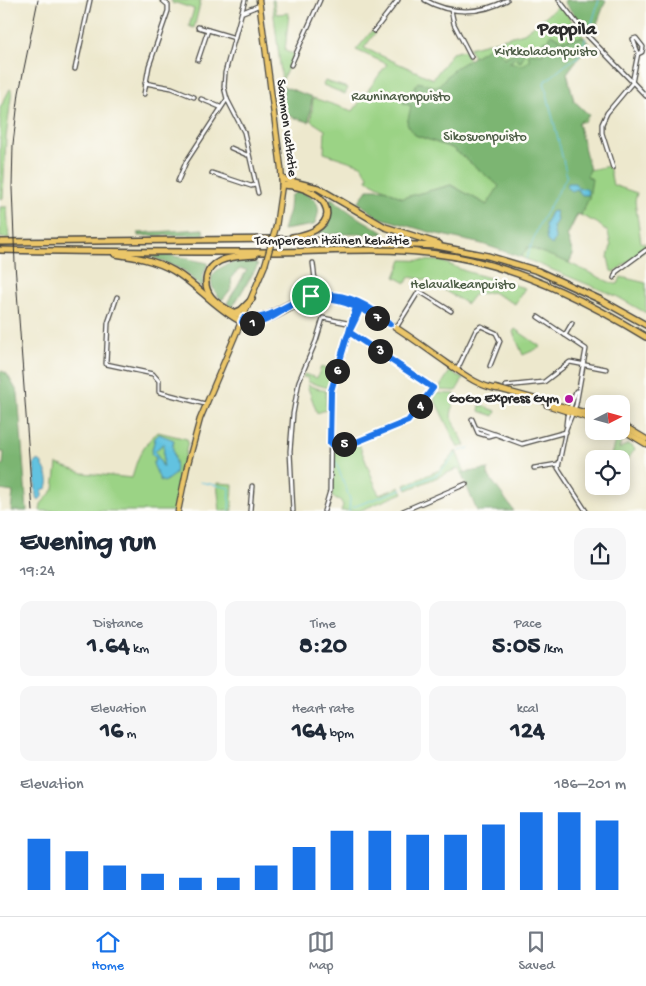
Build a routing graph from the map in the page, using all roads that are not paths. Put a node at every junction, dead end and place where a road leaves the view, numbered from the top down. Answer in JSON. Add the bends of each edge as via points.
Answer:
{"nodes":[{"id":1,"x":90,"y":0,"type":"edge"},
{"id":2,"x":162,"y":0,"type":"edge"},
{"id":3,"x":246,"y":0,"type":"edge"},
{"id":4,"x":320,"y":0,"type":"edge"},
{"id":5,"x":398,"y":0,"type":"edge"},
{"id":6,"x":425,"y":0,"type":"edge"},
{"id":7,"x":507,"y":0,"type":"edge"},
{"id":8,"x":559,"y":0,"type":"edge"},
{"id":9,"x":502,"y":1,"type":"edge"},
{"id":10,"x":260,"y":3,"type":"edge"},
{"id":11,"x":451,"y":10,"type":"junction"},
{"id":12,"x":242,"y":12,"type":"junction"},
{"id":13,"x":198,"y":27,"type":"dead end"},
{"id":14,"x":208,"y":30,"type":"junction"},
{"id":15,"x":374,"y":32,"type":"dead end"},
{"id":16,"x":235,"y":38,"type":"junction"},
{"id":17,"x":638,"y":54,"type":"junction"},
{"id":18,"x":471,"y":58,"type":"dead end"},
{"id":19,"x":198,"y":60,"type":"dead end"},
{"id":20,"x":292,"y":64,"type":"dead end"},
{"id":21,"x":75,"y":69,"type":"dead end"},
{"id":22,"x":146,"y":83,"type":"junction"},
{"id":23,"x":632,"y":83,"type":"junction"},
{"id":24,"x":144,"y":94,"type":"dead end"},
{"id":25,"x":646,"y":96,"type":"edge"},
{"id":26,"x":194,"y":97,"type":"dead end"},
{"id":27,"x":200,"y":99,"type":"dead end"},
{"id":28,"x":227,"y":99,"type":"junction"},
{"id":29,"x":220,"y":107,"type":"junction"},
{"id":30,"x":231,"y":148,"type":"dead end"},
{"id":31,"x":248,"y":155,"type":"junction"},
{"id":32,"x":613,"y":168,"type":"dead end"},
{"id":33,"x":212,"y":173,"type":"dead end"},
{"id":34,"x":178,"y":181,"type":"dead end"},
{"id":35,"x":282,"y":182,"type":"junction"},
{"id":36,"x":255,"y":185,"type":"junction"},
{"id":37,"x":258,"y":193,"type":"dead end"},
{"id":38,"x":281,"y":239,"type":"junction"},
{"id":39,"x":0,"y":242,"type":"edge"},
{"id":40,"x":456,"y":249,"type":"junction"},
{"id":41,"x":0,"y":250,"type":"edge"},
{"id":42,"x":646,"y":250,"type":"edge"},
{"id":43,"x":97,"y":251,"type":"junction"},
{"id":44,"x":270,"y":252,"type":"junction"},
{"id":45,"x":312,"y":263,"type":"dead end"},
{"id":46,"x":614,"y":278,"type":"dead end"},
{"id":47,"x":117,"y":297,"type":"dead end"},
{"id":48,"x":317,"y":297,"type":"junction"},
{"id":49,"x":252,"y":298,"type":"junction"},
{"id":50,"x":359,"y":306,"type":"junction"},
{"id":51,"x":248,"y":308,"type":"junction"},
{"id":52,"x":451,"y":311,"type":"dead end"},
{"id":53,"x":234,"y":313,"type":"junction"},
{"id":54,"x":538,"y":317,"type":"dead end"},
{"id":55,"x":258,"y":318,"type":"junction"},
{"id":56,"x":243,"y":320,"type":"junction"},
{"id":57,"x":352,"y":323,"type":"junction"},
{"id":58,"x":572,"y":324,"type":"dead end"},
{"id":59,"x":646,"y":325,"type":"edge"},
{"id":60,"x":396,"y":328,"type":"junction"},
{"id":61,"x":349,"y":332,"type":"junction"},
{"id":62,"x":565,"y":335,"type":"junction"},
{"id":63,"x":646,"y":337,"type":"edge"},
{"id":64,"x":490,"y":366,"type":"dead end"},
{"id":65,"x":583,"y":366,"type":"junction"},
{"id":66,"x":606,"y":369,"type":"dead end"},
{"id":67,"x":457,"y":370,"type":"junction"},
{"id":68,"x":506,"y":386,"type":"dead end"},
{"id":69,"x":206,"y":404,"type":"junction"},
{"id":70,"x":572,"y":411,"type":"junction"},
{"id":71,"x":585,"y":413,"type":"edge"},
{"id":72,"x":585,"y":416,"type":"edge"},
{"id":73,"x":472,"y":419,"type":"dead end"},
{"id":74,"x":630,"y":429,"type":"edge"},
{"id":75,"x":566,"y":430,"type":"junction"},
{"id":76,"x":630,"y":434,"type":"edge"},
{"id":77,"x":646,"y":439,"type":"edge"},
{"id":78,"x":330,"y":444,"type":"junction"},
{"id":79,"x":646,"y":444,"type":"edge"},
{"id":80,"x":558,"y":464,"type":"junction"},
{"id":81,"x":534,"y":468,"type":"dead end"},
{"id":82,"x":466,"y":484,"type":"dead end"},
{"id":83,"x":252,"y":486,"type":"dead end"},
{"id":84,"x":178,"y":511,"type":"edge"},
{"id":85,"x":250,"y":511,"type":"edge"},
{"id":86,"x":293,"y":511,"type":"edge"},
{"id":87,"x":324,"y":511,"type":"edge"},
{"id":88,"x":403,"y":511,"type":"edge"},
{"id":89,"x":586,"y":511,"type":"edge"}],
"edges":[{"from":1,"to":21,"type":"street"},
{"from":2,"to":22,"type":"street","via":[[168,5],[168,11]]},
{"from":3,"to":12,"type":"street"},
{"from":4,"to":20,"type":"street"},
{"from":5,"to":15,"type":"street"},
{"from":6,"to":11,"type":"street"},
{"from":7,"to":9,"type":"street"},
{"from":8,"to":23,"type":"street","via":[[583,32]]},
{"from":9,"to":11,"type":"street","via":[[479,10]]},
{"from":10,"to":12,"type":"street"},
{"from":10,"to":35,"type":"main road","name":"Sammon valtatie"},
{"from":11,"to":18,"type":"street","via":[[454,25]]},
{"from":12,"to":16,"type":"street"},
{"from":13,"to":14,"type":"street"},
{"from":14,"to":16,"type":"street"},
{"from":14,"to":19,"type":"street"},
{"from":16,"to":28,"type":"street","via":[[224,76]]},
{"from":17,"to":17,"type":"street","via":[[643,47],[636,38],[633,39]]},
{"from":17,"to":23,"type":"street"},
{"from":22,"to":24,"type":"street"},
{"from":22,"to":26,"type":"street"},
{"from":23,"to":25,"type":"street"},
{"from":23,"to":32,"type":"street","via":[[602,124]]},
{"from":27,"to":29,"type":"street"},
{"from":28,"to":29,"type":"street"},
{"from":28,"to":31,"type":"street","via":[[242,125]]},
{"from":29,"to":34,"type":"street","via":[[198,147],[184,164]]},
{"from":30,"to":31,"type":"street"},
{"from":31,"to":36,"type":"street"},
{"from":33,"to":36,"type":"street"},
{"from":35,"to":38,"type":"highway","via":[[313,192],[322,199],[326,211],[316,230]]},
{"from":35,"to":40,"type":"highway","via":[[318,188],[394,231]]},
{"from":35,"to":49,"type":"main road","name":"Sammon valtatie","bridge":true,"via":[[276,227]]},
{"from":36,"to":37,"type":"street"},
{"from":38,"to":39,"type":"highway","name":"Tampereen itäinen kehätie"},
{"from":38,"to":40,"type":"highway","name":"Tampereen itäinen kehätie","via":[[420,244]]},
{"from":40,"to":59,"type":"highway","name":"Tampereen itäinen kehätie","via":[[538,271],[602,300]]},
{"from":41,"to":43,"type":"highway","name":"Tampereen itäinen kehätie"},
{"from":42,"to":46,"type":"street","via":[[616,272]]},
{"from":43,"to":44,"type":"highway","name":"Tampereen itäinen kehätie"},
{"from":43,"to":56,"type":"highway","via":[[160,264],[185,279],[218,308]]},
{"from":44,"to":53,"type":"highway","via":[[225,259],[210,269],[206,280],[208,291],[213,299]]},
{"from":44,"to":63,"type":"highway","name":"Tampereen itäinen kehätie","via":[[402,251],[469,260],[517,273],[564,292]]},
{"from":45,"to":48,"type":"street"},
{"from":47,"to":69,"type":"street","via":[[108,324],[106,364],[153,374],[159,380],[159,392]]},
{"from":48,"to":50,"type":"main road"},
{"from":48,"to":55,"type":"main road","via":[[296,300]]},
{"from":48,"to":56,"type":"main road","via":[[298,303],[266,321]]},
{"from":49,"to":51,"type":"main road","name":"Sammon valtatie"},
{"from":49,"to":53,"type":"highway"},
{"from":50,"to":57,"type":"street"},
{"from":50,"to":60,"type":"main road"},
{"from":51,"to":55,"type":"main road","via":[[251,315]]},
{"from":51,"to":56,"type":"main road","name":"Sammon valtatie"},
{"from":52,"to":60,"type":"street","via":[[419,291]]},
{"from":53,"to":56,"type":"highway"},
{"from":54,"to":62,"type":"street"},
{"from":55,"to":56,"type":"main road"},
{"from":56,"to":69,"type":"main road","name":"Sammon valtatie"},
{"from":57,"to":61,"type":"street"},
{"from":57,"to":86,"type":"street","via":[[323,318],[299,381],[291,437]]},
{"from":58,"to":62,"type":"street"},
{"from":60,"to":67,"type":"main road"},
{"from":61,"to":78,"type":"street","via":[[331,391]]},
{"from":61,"to":78,"type":"street","via":[[433,388],[408,421],[354,443]]},
{"from":62,"to":65,"type":"street","via":[[586,350]]},
{"from":64,"to":67,"type":"street","via":[[500,342],[496,333],[481,326]]},
{"from":65,"to":66,"type":"street"},
{"from":65,"to":68,"type":"street","via":[[570,362],[544,382]]},
{"from":65,"to":70,"type":"street"},
{"from":67,"to":70,"type":"main road","via":[[497,389]]},
{"from":69,"to":84,"type":"main road","name":"Sammon valtatie","via":[[191,450]]},
{"from":70,"to":71,"type":"main road"},
{"from":70,"to":72,"type":"main road"},
{"from":70,"to":75,"type":"street"},
{"from":73,"to":75,"type":"street","via":[[477,428],[522,444]]},
{"from":74,"to":77,"type":"main road"},
{"from":75,"to":80,"type":"street"},
{"from":76,"to":79,"type":"main road"},
{"from":78,"to":87,"type":"street","via":[[330,491]]},
{"from":80,"to":81,"type":"street"},
{"from":80,"to":89,"type":"street","via":[[559,473]]},
{"from":82,"to":88,"type":"street"},
{"from":83,"to":85,"type":"street"}]}
